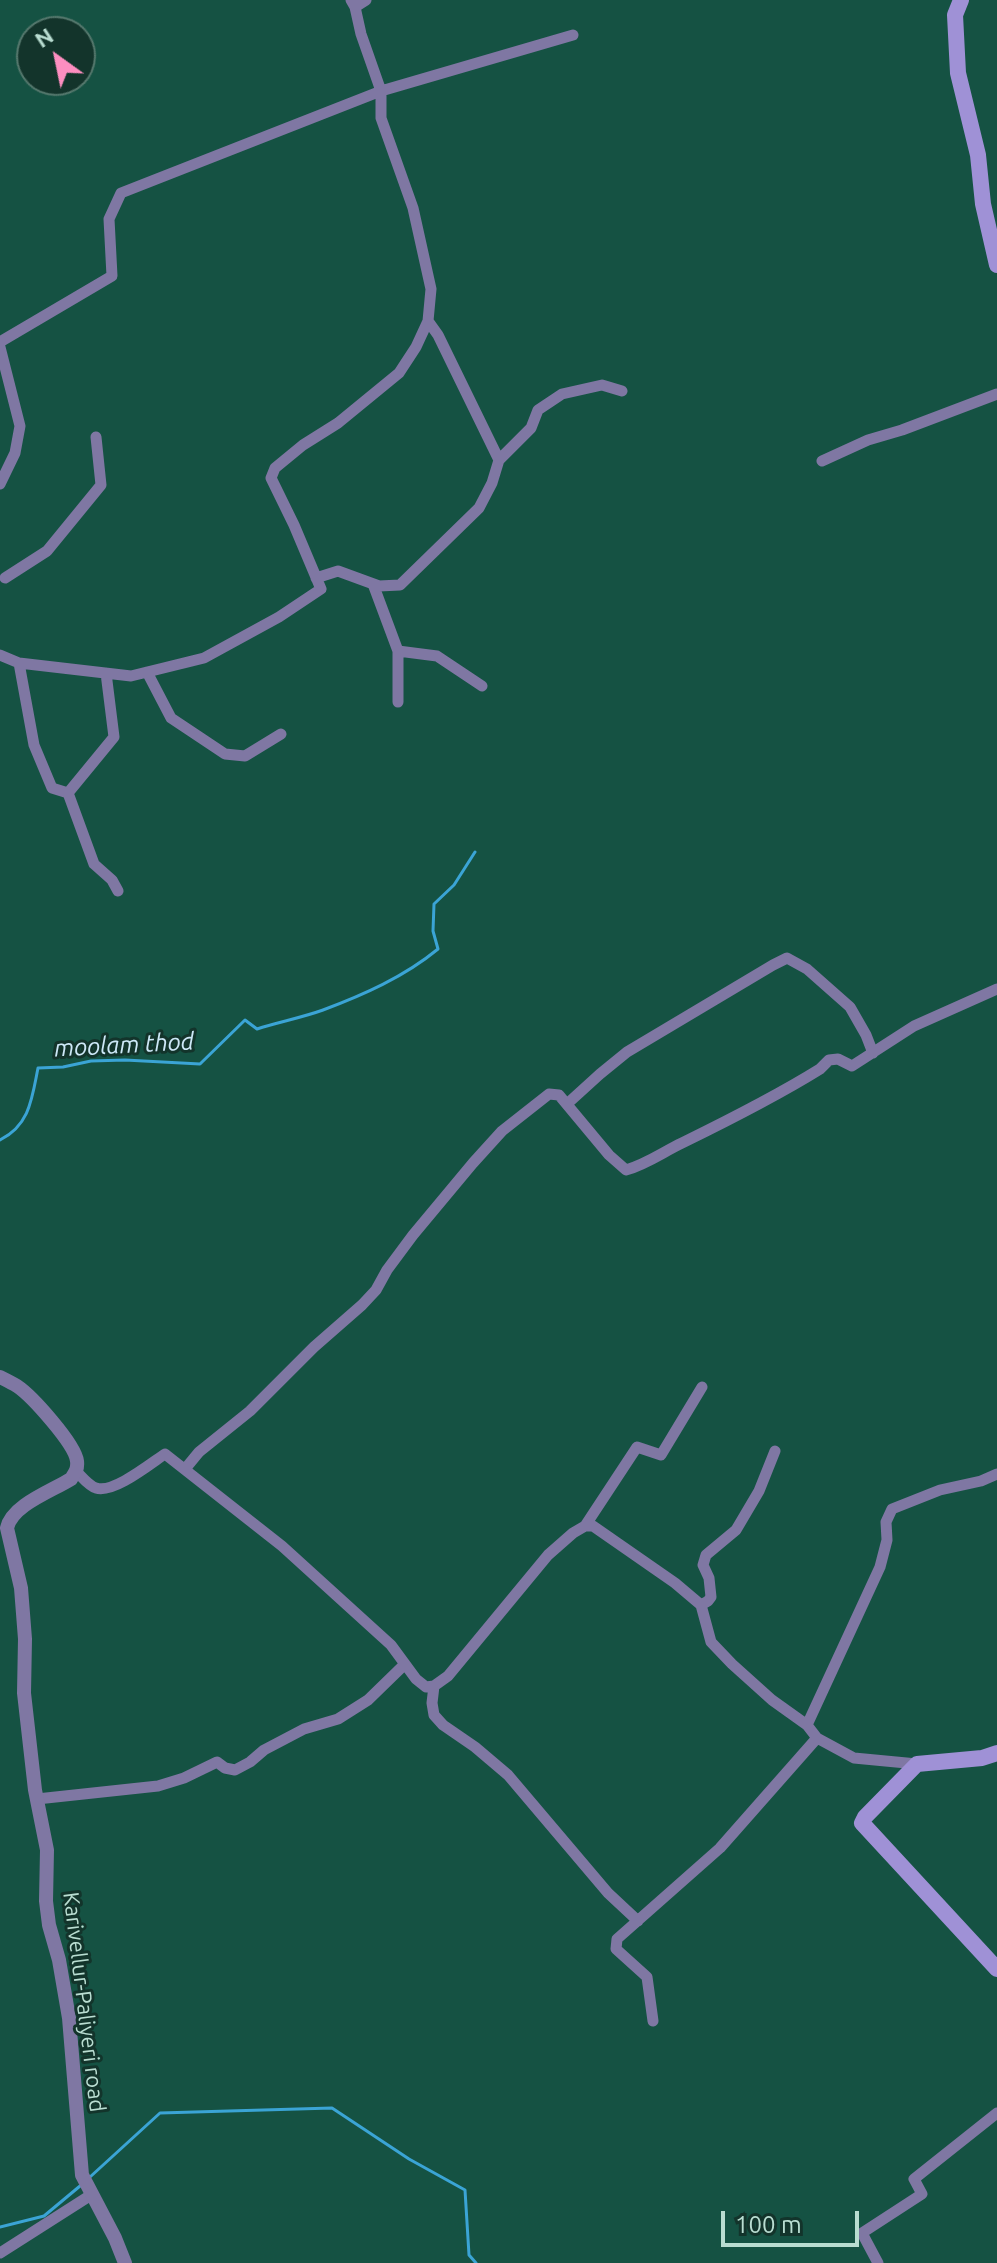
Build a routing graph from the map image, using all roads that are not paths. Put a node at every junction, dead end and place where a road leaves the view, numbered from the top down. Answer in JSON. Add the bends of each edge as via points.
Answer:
{"nodes":[{"id":1,"x":366,"y":0,"type":"edge"},
{"id":2,"x":961,"y":0,"type":"edge"},
{"id":3,"x":353,"y":3,"type":"edge"},
{"id":4,"x":573,"y":35,"type":"dead end"},
{"id":5,"x":381,"y":91,"type":"junction"},
{"id":6,"x":997,"y":265,"type":"edge"},
{"id":7,"x":428,"y":321,"type":"junction"},
{"id":8,"x":0,"y":344,"type":"edge"},
{"id":9,"x":622,"y":391,"type":"dead end"},
{"id":10,"x":997,"y":394,"type":"edge"},
{"id":11,"x":96,"y":437,"type":"dead end"},
{"id":12,"x":499,"y":460,"type":"junction"},
{"id":13,"x":822,"y":461,"type":"dead end"},
{"id":14,"x":0,"y":484,"type":"edge"},
{"id":15,"x":2,"y":577,"type":"edge"},
{"id":16,"x":316,"y":578,"type":"junction"},
{"id":17,"x":373,"y":584,"type":"junction"},
{"id":18,"x":398,"y":651,"type":"junction"},
{"id":19,"x":0,"y":655,"type":"edge"},
{"id":20,"x":19,"y":663,"type":"junction"},
{"id":21,"x":147,"y":672,"type":"junction"},
{"id":22,"x":106,"y":673,"type":"junction"},
{"id":23,"x":482,"y":686,"type":"dead end"},
{"id":24,"x":398,"y":702,"type":"dead end"},
{"id":25,"x":281,"y":734,"type":"dead end"},
{"id":26,"x":68,"y":793,"type":"junction"},
{"id":27,"x":118,"y":891,"type":"dead end"},
{"id":28,"x":997,"y":989,"type":"edge"},
{"id":29,"x":873,"y":1053,"type":"junction"},
{"id":30,"x":567,"y":1104,"type":"junction"},
{"id":31,"x":0,"y":1377,"type":"edge"},
{"id":32,"x":702,"y":1387,"type":"dead end"},
{"id":33,"x":775,"y":1451,"type":"dead end"},
{"id":34,"x":185,"y":1469,"type":"junction"},
{"id":35,"x":76,"y":1471,"type":"junction"},
{"id":36,"x":997,"y":1474,"type":"edge"},
{"id":37,"x":4,"y":1518,"type":"edge"},
{"id":38,"x":585,"y":1526,"type":"junction"},
{"id":39,"x":701,"y":1605,"type":"junction"},
{"id":40,"x":405,"y":1664,"type":"junction"},
{"id":41,"x":434,"y":1686,"type":"junction"},
{"id":42,"x":807,"y":1725,"type":"junction"},
{"id":43,"x":817,"y":1738,"type":"junction"},
{"id":44,"x":997,"y":1753,"type":"edge"},
{"id":45,"x":917,"y":1764,"type":"junction"},
{"id":46,"x":37,"y":1799,"type":"junction"},
{"id":47,"x":638,"y":1921,"type":"junction"},
{"id":48,"x":997,"y":1969,"type":"edge"},
{"id":49,"x":653,"y":2021,"type":"dead end"},
{"id":50,"x":997,"y":2113,"type":"edge"},
{"id":51,"x":91,"y":2195,"type":"junction"},
{"id":52,"x":0,"y":2253,"type":"edge"},
{"id":53,"x":125,"y":2263,"type":"edge"},
{"id":54,"x":878,"y":2263,"type":"edge"}],
"edges":[{"from":1,"to":3,"type":"street"},
{"from":2,"to":6,"type":"main road","via":[[955,15],[958,73]]},
{"from":3,"to":5,"type":"street"},
{"from":4,"to":5,"type":"street"},
{"from":5,"to":7,"type":"street","via":[[381,118],[413,208],[431,289]]},
{"from":5,"to":8,"type":"street","via":[[121,193],[109,219],[112,276]]},
{"from":7,"to":12,"type":"street"},
{"from":7,"to":16,"type":"street","via":[[399,373],[275,468],[271,478]]},
{"from":8,"to":14,"type":"street","via":[[20,426],[15,453]]},
{"from":9,"to":12,"type":"street","via":[[602,385],[562,394],[538,410],[531,428]]},
{"from":10,"to":13,"type":"street"},
{"from":11,"to":15,"type":"street","via":[[101,485],[47,551]]},
{"from":12,"to":17,"type":"street","via":[[479,508],[459,528],[400,585]]},
{"from":16,"to":17,"type":"street","via":[[338,571]]},
{"from":16,"to":21,"type":"street","via":[[321,589],[204,658]]},
{"from":17,"to":18,"type":"street"},
{"from":18,"to":23,"type":"street","via":[[437,656]]},
{"from":18,"to":24,"type":"street"},
{"from":19,"to":20,"type":"street"},
{"from":20,"to":22,"type":"street"},
{"from":20,"to":26,"type":"street","via":[[34,745],[52,788]]},
{"from":21,"to":22,"type":"street"},
{"from":21,"to":25,"type":"street","via":[[171,718],[225,754],[245,756]]},
{"from":22,"to":26,"type":"street","via":[[114,737]]},
{"from":26,"to":27,"type":"street","via":[[94,864]]},
{"from":28,"to":29,"type":"street","via":[[914,1026]]},
{"from":29,"to":30,"type":"street","via":[[852,1066],[829,1060],[748,1111],[626,1170]]},
{"from":29,"to":30,"type":"street","via":[[850,1007],[787,958],[627,1052]]},
{"from":30,"to":34,"type":"street","via":[[549,1094],[502,1131],[413,1235],[362,1305]]},
{"from":31,"to":35,"type":"street","via":[[44,1412],[76,1456]]},
{"from":32,"to":38,"type":"street","via":[[661,1455],[637,1447]]},
{"from":33,"to":39,"type":"street","via":[[736,1530],[706,1555],[703,1565],[711,1597]]},
{"from":34,"to":35,"type":"street","via":[[165,1454],[115,1486],[101,1489]]},
{"from":34,"to":40,"type":"street","via":[[292,1555]]},
{"from":35,"to":37,"type":"street","name":"Karivellur-Paliyeri road"},
{"from":36,"to":42,"type":"street","via":[[892,1509],[880,1567]]},
{"from":37,"to":46,"type":"street","name":"Karivellur-Paliyeri road","via":[[21,1588],[24,1693]]},
{"from":38,"to":39,"type":"street","via":[[606,1533]]},
{"from":38,"to":41,"type":"street","via":[[548,1555]]},
{"from":39,"to":42,"type":"street","via":[[711,1642]]},
{"from":40,"to":41,"type":"street","via":[[426,1687]]},
{"from":40,"to":46,"type":"street","via":[[348,1713],[304,1729],[235,1770],[217,1762],[158,1786]]},
{"from":41,"to":47,"type":"street","via":[[434,1715],[508,1775]]},
{"from":42,"to":43,"type":"street"},
{"from":43,"to":45,"type":"street","via":[[854,1758]]},
{"from":43,"to":47,"type":"street","via":[[720,1848]]},
{"from":44,"to":45,"type":"main road"},
{"from":45,"to":48,"type":"main road","via":[[862,1823]]},
{"from":46,"to":51,"type":"street","name":"Karivellur-Paliyeri road","via":[[47,1850],[49,1925],[69,2018],[82,2175]]},
{"from":47,"to":49,"type":"street","via":[[617,1939],[616,1949],[647,1977]]},
{"from":50,"to":54,"type":"street","via":[[914,2179],[922,2194],[862,2233]]},
{"from":51,"to":52,"type":"street"},
{"from":51,"to":53,"type":"street","name":"Karivellur-Paliyeri road"}]}
